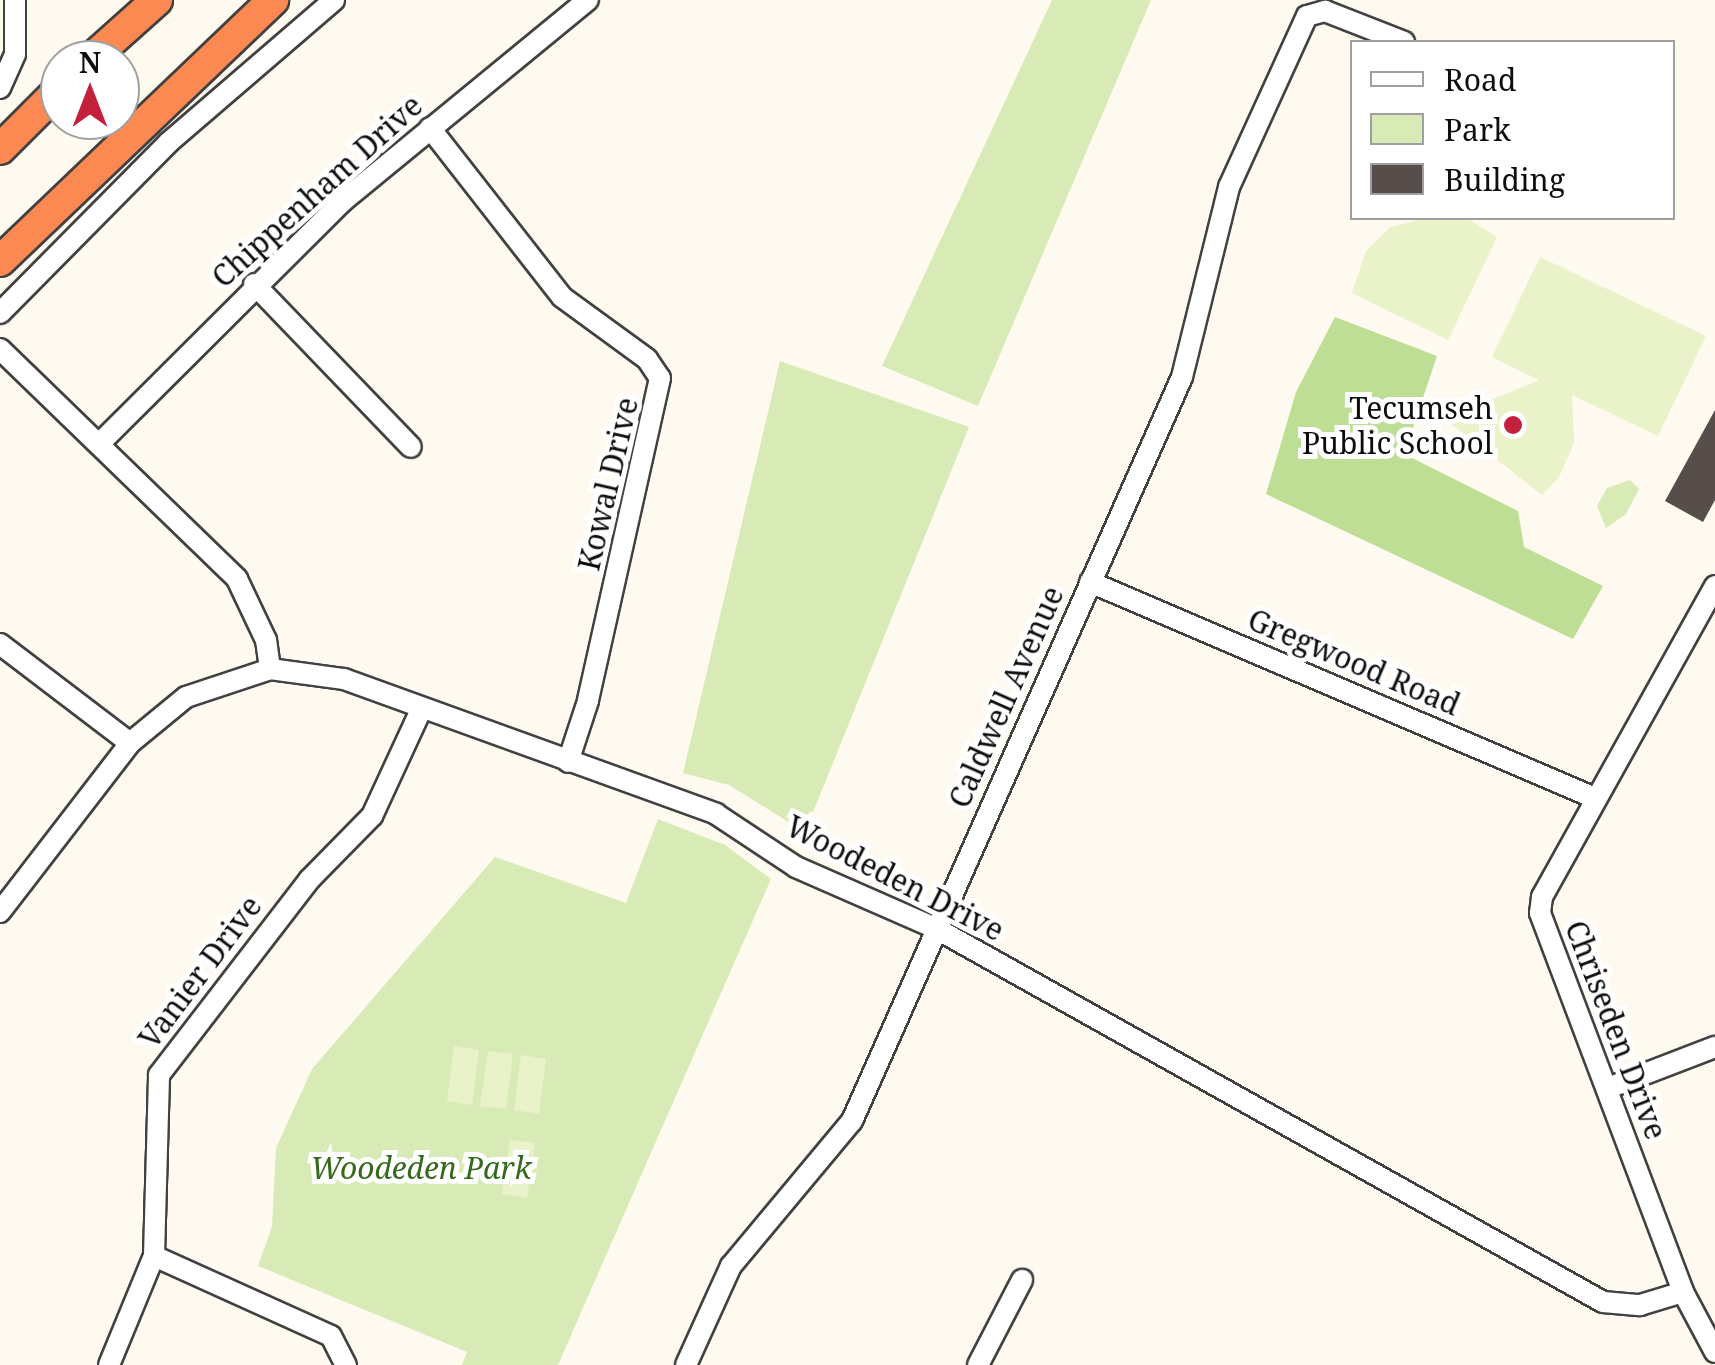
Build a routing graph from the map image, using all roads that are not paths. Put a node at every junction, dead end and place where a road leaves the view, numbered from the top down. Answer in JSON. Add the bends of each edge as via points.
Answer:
{"nodes":[{"id":1,"x":16,"y":0,"type":"edge"},
{"id":2,"x":158,"y":0,"type":"edge"},
{"id":3,"x":274,"y":0,"type":"edge"},
{"id":4,"x":334,"y":0,"type":"edge"},
{"id":5,"x":588,"y":0,"type":"edge"},
{"id":6,"x":113,"y":40,"type":"edge"},
{"id":7,"x":1399,"y":40,"type":"edge"},
{"id":8,"x":0,"y":88,"type":"edge"},
{"id":9,"x":40,"y":110,"type":"edge"},
{"id":10,"x":430,"y":128,"type":"junction"},
{"id":11,"x":0,"y":149,"type":"edge"},
{"id":12,"x":0,"y":261,"type":"edge"},
{"id":13,"x":254,"y":284,"type":"junction"},
{"id":14,"x":0,"y":313,"type":"edge"},
{"id":15,"x":0,"y":349,"type":"edge"},
{"id":16,"x":100,"y":443,"type":"junction"},
{"id":17,"x":411,"y":447,"type":"dead end"},
{"id":18,"x":1090,"y":582,"type":"junction"},
{"id":19,"x":1715,"y":586,"type":"edge"},
{"id":20,"x":0,"y":644,"type":"edge"},
{"id":21,"x":270,"y":669,"type":"junction"},
{"id":22,"x":420,"y":710,"type":"junction"},
{"id":23,"x":130,"y":743,"type":"junction"},
{"id":24,"x":568,"y":762,"type":"junction"},
{"id":25,"x":1596,"y":798,"type":"junction"},
{"id":26,"x":0,"y":912,"type":"edge"},
{"id":27,"x":937,"y":929,"type":"junction"},
{"id":28,"x":1715,"y":1047,"type":"edge"},
{"id":29,"x":1608,"y":1088,"type":"junction"},
{"id":30,"x":154,"y":1256,"type":"junction"},
{"id":31,"x":1022,"y":1280,"type":"dead end"},
{"id":32,"x":1683,"y":1292,"type":"junction"},
{"id":33,"x":1715,"y":1352,"type":"edge"},
{"id":34,"x":109,"y":1365,"type":"edge"},
{"id":35,"x":346,"y":1365,"type":"edge"},
{"id":36,"x":686,"y":1365,"type":"edge"},
{"id":37,"x":978,"y":1365,"type":"edge"}],
"edges":[{"from":1,"to":8,"type":"street","via":[[14,54]]},
{"from":2,"to":6,"type":"highway"},
{"from":3,"to":12,"type":"highway"},
{"from":4,"to":14,"type":"street","via":[[168,144]]},
{"from":5,"to":10,"type":"street","name":"Chippenham Drive"},
{"from":7,"to":18,"type":"street","name":"Caldwell Avenue","via":[[1325,10],[1308,16],[1230,187],[1182,377]]},
{"from":9,"to":11,"type":"highway"},
{"from":10,"to":13,"type":"street","name":"Chippenham Drive"},
{"from":10,"to":24,"type":"street","name":"Kowal Drive","via":[[562,297],[647,359],[660,378]]},
{"from":13,"to":16,"type":"street","name":"Chippenham Drive"},
{"from":13,"to":17,"type":"street"},
{"from":15,"to":16,"type":"street"},
{"from":16,"to":21,"type":"street","via":[[237,580],[266,640]]},
{"from":18,"to":25,"type":"street","name":"Gregwood Road"},
{"from":18,"to":27,"type":"street","name":"Caldwell Avenue"},
{"from":19,"to":25,"type":"street","name":"Chriseden Drive"},
{"from":20,"to":23,"type":"street"},
{"from":21,"to":22,"type":"street","name":"Woodeden Drive","via":[[344,679]]},
{"from":21,"to":23,"type":"street","name":"Woodeden Drive","via":[[186,697]]},
{"from":22,"to":24,"type":"street","name":"Woodeden Drive"},
{"from":22,"to":30,"type":"street","name":"Vanier Drive","via":[[372,816],[308,880],[159,1075]]},
{"from":23,"to":26,"type":"street","name":"Woodeden Drive"},
{"from":24,"to":27,"type":"street","name":"Woodeden Drive","via":[[716,814],[796,867]]},
{"from":25,"to":29,"type":"street","name":"Chriseden Drive","via":[[1542,897],[1540,913]]},
{"from":27,"to":32,"type":"street","name":"Woodeden Drive","via":[[1602,1302],[1640,1305]]},
{"from":27,"to":36,"type":"street","name":"Caldwell Avenue","via":[[852,1121],[731,1266]]},
{"from":28,"to":29,"type":"street"},
{"from":29,"to":32,"type":"street","name":"Chriseden Drive"},
{"from":30,"to":34,"type":"street","name":"Vanier Drive"},
{"from":30,"to":35,"type":"street","via":[[331,1336]]},
{"from":31,"to":37,"type":"street"},
{"from":32,"to":33,"type":"street"}]}
